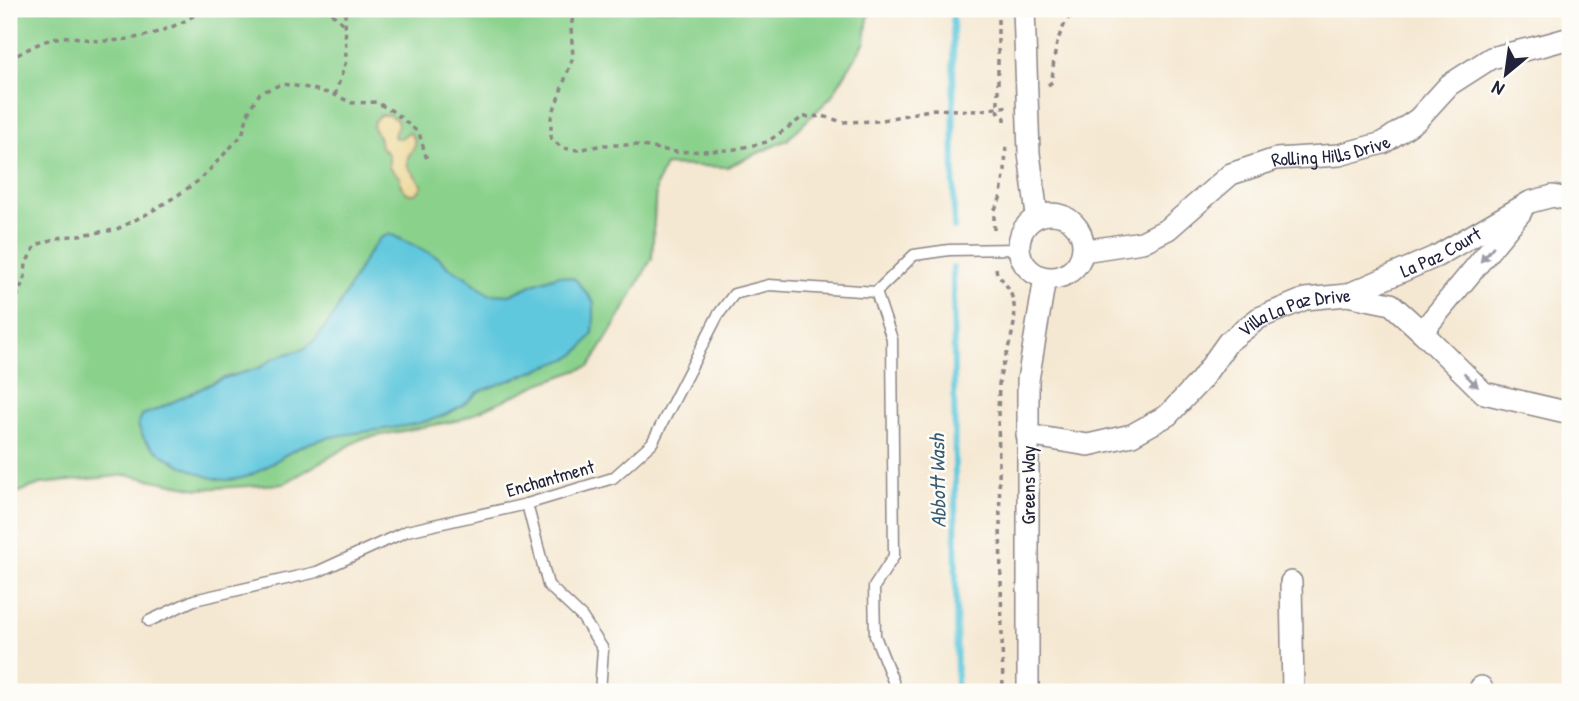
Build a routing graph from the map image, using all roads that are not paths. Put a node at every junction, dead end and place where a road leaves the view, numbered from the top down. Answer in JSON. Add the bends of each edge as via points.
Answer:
{"nodes":[{"id":1,"x":1024,"y":9,"type":"edge"},
{"id":2,"x":1570,"y":38,"type":"edge"},
{"id":3,"x":1570,"y":200,"type":"edge"},
{"id":4,"x":1530,"y":202,"type":"junction"},
{"id":5,"x":1037,"y":216,"type":"junction"},
{"id":6,"x":1018,"y":249,"type":"junction"},
{"id":7,"x":1083,"y":250,"type":"junction"},
{"id":8,"x":1045,"y":278,"type":"junction"},
{"id":9,"x":876,"y":292,"type":"junction"},
{"id":10,"x":1347,"y":295,"type":"junction"},
{"id":11,"x":1422,"y":332,"type":"junction"},
{"id":12,"x":1570,"y":413,"type":"edge"},
{"id":13,"x":1027,"y":435,"type":"junction"},
{"id":14,"x":527,"y":504,"type":"junction"},
{"id":15,"x":1291,"y":582,"type":"dead end"},
{"id":16,"x":149,"y":621,"type":"dead end"},
{"id":17,"x":600,"y":692,"type":"edge"},
{"id":18,"x":893,"y":692,"type":"edge"},
{"id":19,"x":1028,"y":692,"type":"edge"},
{"id":20,"x":1293,"y":692,"type":"edge"}],
"edges":[{"from":1,"to":5,"type":"street","via":[[1029,153]]},
{"from":2,"to":7,"type":"street","name":"Rolling Hills Drive","via":[[1491,58],[1450,85],[1418,119],[1383,143],[1339,155],[1276,159],[1231,174],[1168,229],[1142,243]]},
{"from":3,"to":4,"type":"street","name":"La Paz Court","via":[[1553,196]]},
{"from":4,"to":10,"type":"street","name":"La Paz Court","via":[[1437,256]]},
{"from":4,"to":11,"type":"street","name":"La Paz Court","one_way":true},
{"from":5,"to":6,"type":"street","via":[[1023,230]]},
{"from":5,"to":7,"type":"street","via":[[1057,214],[1074,223]]},
{"from":6,"to":8,"type":"street","via":[[1027,268]]},
{"from":6,"to":9,"type":"lane","via":[[914,254]]},
{"from":7,"to":8,"type":"street","via":[[1080,261],[1066,275]]},
{"from":8,"to":13,"type":"street","name":"Greens Way","via":[[1028,380]]},
{"from":9,"to":14,"type":"lane","name":"Enchantment","via":[[769,285],[734,294],[652,443],[613,478]]},
{"from":9,"to":18,"type":"lane","via":[[892,339],[894,556],[874,587],[875,636]]},
{"from":10,"to":11,"type":"street","name":"Villa La Paz Drive","via":[[1391,304]]},
{"from":10,"to":13,"type":"street","name":"Villa La Paz Drive","via":[[1305,299],[1259,318],[1228,342],[1168,415],[1132,435],[1088,445]]},
{"from":11,"to":12,"type":"street","name":"Villa La Paz Drive","one_way":true,"via":[[1484,393]]},
{"from":13,"to":19,"type":"street","name":"Greens Way"},
{"from":14,"to":16,"type":"lane","name":"Enchantment","via":[[407,531],[317,572],[194,600]]},
{"from":14,"to":17,"type":"lane","via":[[548,585],[582,617],[603,649]]},
{"from":15,"to":20,"type":"street"}]}
